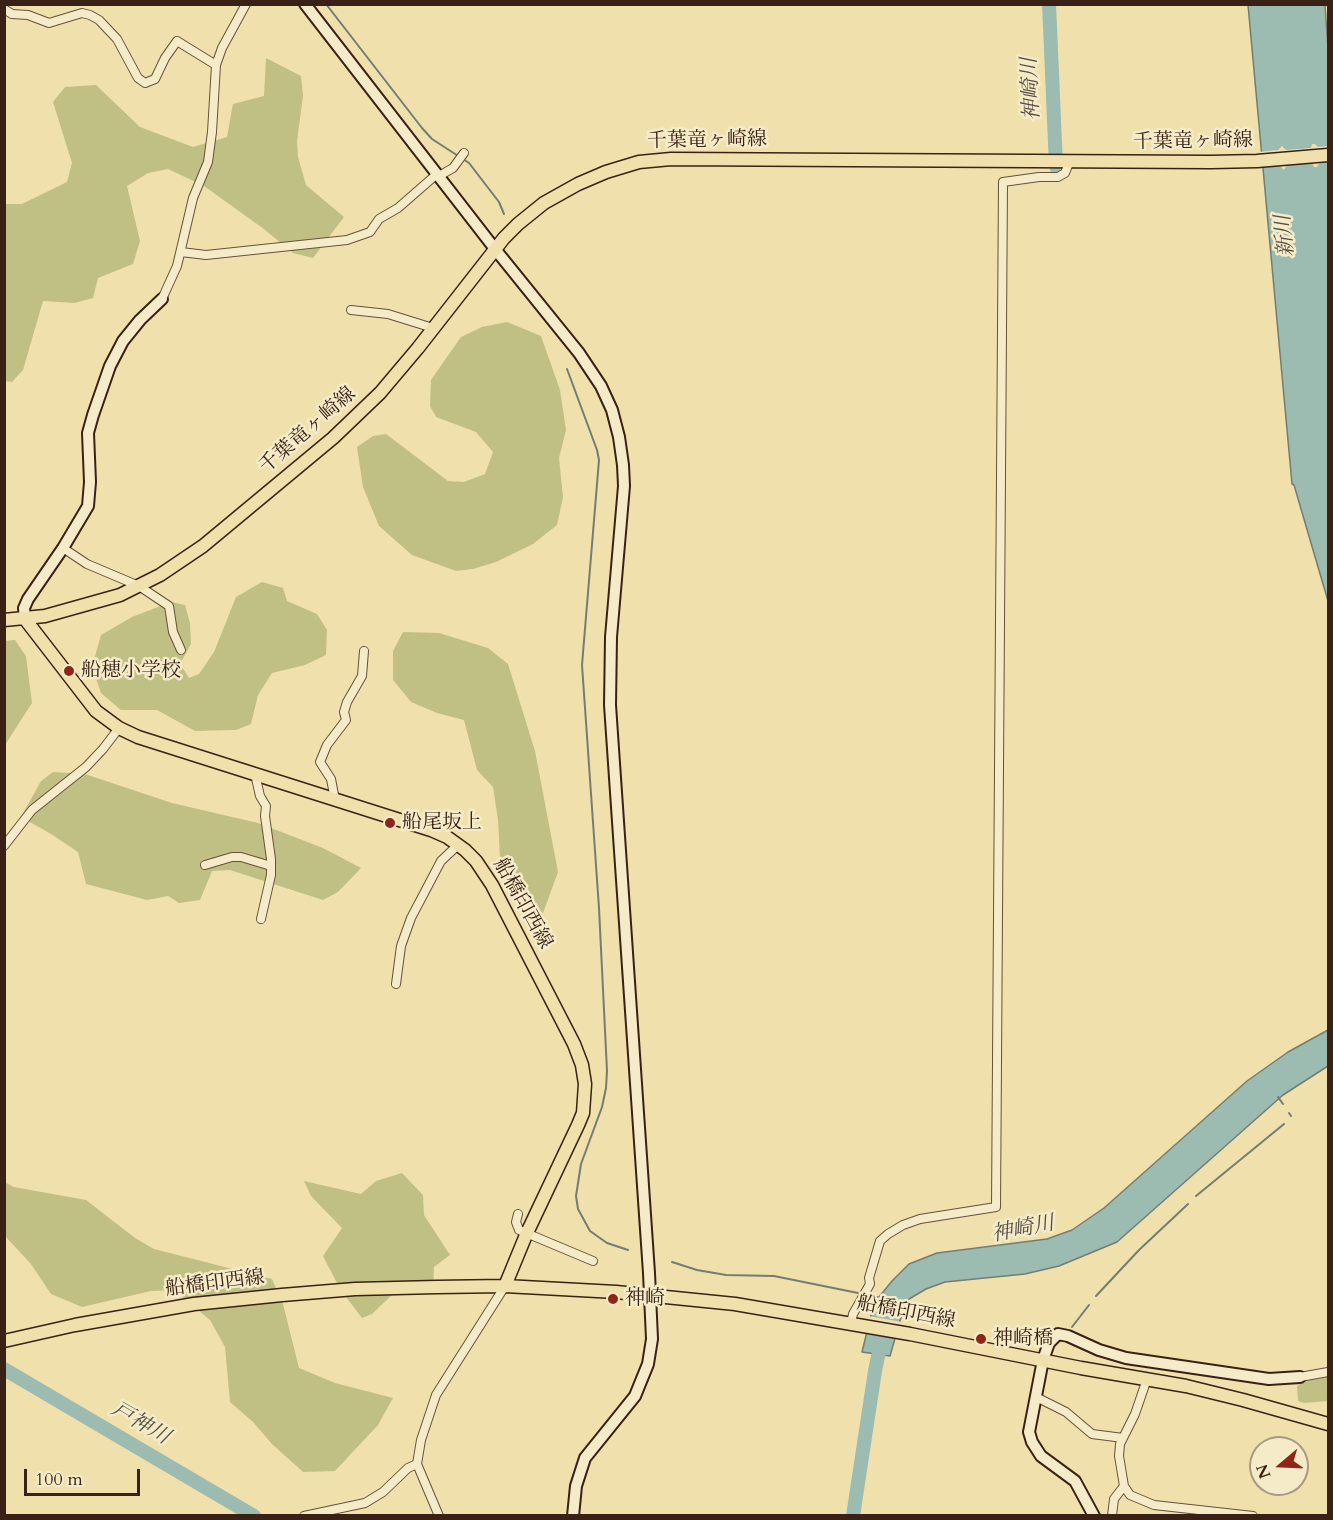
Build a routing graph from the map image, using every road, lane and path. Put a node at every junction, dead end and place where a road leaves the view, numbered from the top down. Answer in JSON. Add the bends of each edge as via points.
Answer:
{"nodes":[{"id":1,"x":246,"y":4,"type":"edge"},
{"id":2,"x":305,"y":4,"type":"edge"},
{"id":3,"x":4,"y":9,"type":"edge"},
{"id":4,"x":216,"y":65,"type":"junction"},
{"id":5,"x":464,"y":153,"type":"dead end"},
{"id":6,"x":1329,"y":155,"type":"edge"},
{"id":7,"x":1060,"y":162,"type":"junction"},
{"id":8,"x":438,"y":175,"type":"junction"},
{"id":9,"x":495,"y":249,"type":"junction"},
{"id":10,"x":181,"y":252,"type":"junction"},
{"id":11,"x":162,"y":299,"type":"joint"},
{"id":12,"x":351,"y":310,"type":"dead end"},
{"id":13,"x":433,"y":328,"type":"junction"},
{"id":14,"x":63,"y":549,"type":"junction"},
{"id":15,"x":139,"y":586,"type":"junction"},
{"id":16,"x":24,"y":619,"type":"junction"},
{"id":17,"x":4,"y":620,"type":"edge"},
{"id":18,"x":181,"y":650,"type":"dead end"},
{"id":19,"x":364,"y":651,"type":"dead end"},
{"id":20,"x":118,"y":728,"type":"junction"},
{"id":21,"x":255,"y":774,"type":"junction"},
{"id":22,"x":335,"y":800,"type":"junction"},
{"id":23,"x":458,"y":845,"type":"junction"},
{"id":24,"x":4,"y":846,"type":"edge"},
{"id":25,"x":205,"y":865,"type":"dead end"},
{"id":26,"x":271,"y":866,"type":"junction"},
{"id":27,"x":261,"y":919,"type":"dead end"},
{"id":28,"x":396,"y":984,"type":"dead end"},
{"id":29,"x":518,"y":1214,"type":"dead end"},
{"id":30,"x":526,"y":1235,"type":"junction"},
{"id":31,"x":593,"y":1261,"type":"dead end"},
{"id":32,"x":505,"y":1286,"type":"junction"},
{"id":33,"x":650,"y":1294,"type":"junction"},
{"id":34,"x":852,"y":1323,"type":"junction"},
{"id":35,"x":4,"y":1341,"type":"edge"},
{"id":36,"x":1043,"y":1360,"type":"junction"},
{"id":37,"x":1329,"y":1372,"type":"edge"},
{"id":38,"x":1300,"y":1377,"type":"joint"},
{"id":39,"x":1147,"y":1379,"type":"junction"},
{"id":40,"x":1036,"y":1397,"type":"junction"},
{"id":41,"x":1329,"y":1424,"type":"edge"},
{"id":42,"x":1123,"y":1438,"type":"junction"},
{"id":43,"x":417,"y":1464,"type":"junction"},
{"id":44,"x":1124,"y":1486,"type":"junction"},
{"id":45,"x":304,"y":1515,"type":"edge"},
{"id":46,"x":439,"y":1515,"type":"edge"},
{"id":47,"x":573,"y":1515,"type":"edge"},
{"id":48,"x":1094,"y":1515,"type":"edge"},
{"id":49,"x":1112,"y":1515,"type":"edge"},
{"id":50,"x":1253,"y":1515,"type":"edge"}],
"edges":[{"from":1,"to":4,"type":"street"},
{"from":2,"to":8,"type":"street"},
{"from":3,"to":4,"type":"street","via":[[49,23],[82,13],[90,15],[117,39],[138,78],[145,83],[155,79],[177,41]]},
{"from":4,"to":10,"type":"street","via":[[208,162],[193,198]]},
{"from":5,"to":8,"type":"street","via":[[453,168]]},
{"from":6,"to":7,"type":"main road","name":"千葉竜ヶ崎線","via":[[1257,161]]},
{"from":7,"to":9,"type":"main road","name":"千葉竜ヶ崎線","via":[[639,162],[578,184],[544,203]]},
{"from":7,"to":34,"type":"street","via":[[1065,173],[1058,177],[1003,182],[996,1207],[920,1219],[888,1234],[880,1241],[870,1284]]},
{"from":8,"to":9,"type":"street"},
{"from":8,"to":10,"type":"street","via":[[379,219],[370,232],[347,240],[206,255]]},
{"from":9,"to":13,"type":"main road","name":"千葉竜ヶ崎線"},
{"from":9,"to":33,"type":"street","via":[[594,374],[612,410],[622,451],[624,486],[611,637],[610,705]]},
{"from":10,"to":11,"type":"street"},
{"from":11,"to":14,"type":"street","via":[[123,341],[110,366],[88,433],[88,506]]},
{"from":12,"to":13,"type":"street","via":[[388,314]]},
{"from":13,"to":15,"type":"main road","name":"千葉竜ヶ崎線","via":[[380,393],[333,438],[203,546]]},
{"from":14,"to":15,"type":"street"},
{"from":14,"to":16,"type":"street","via":[[28,599]]},
{"from":15,"to":16,"type":"main road","name":"千葉竜ヶ崎線","via":[[92,604]]},
{"from":15,"to":18,"type":"street","via":[[169,606]]},
{"from":16,"to":17,"type":"main road","name":"千葉竜ヶ崎線"},
{"from":16,"to":20,"type":"main road","name":"船橋印西線","via":[[85,698]]},
{"from":19,"to":22,"type":"street","via":[[362,676],[347,702],[346,720],[320,762],[330,779]]},
{"from":20,"to":21,"type":"main road","name":"船橋印西線"},
{"from":20,"to":24,"type":"street","via":[[104,750],[32,810]]},
{"from":21,"to":22,"type":"main road","name":"船橋印西線"},
{"from":21,"to":26,"type":"street","via":[[266,806]]},
{"from":22,"to":23,"type":"main road","name":"船橋印西線","via":[[431,830]]},
{"from":23,"to":28,"type":"street","via":[[441,861],[411,918]]},
{"from":23,"to":30,"type":"main road","name":"船橋印西線","via":[[476,861],[492,885],[574,1044],[585,1079],[580,1119]]},
{"from":25,"to":26,"type":"street","via":[[241,857]]},
{"from":26,"to":27,"type":"street"},
{"from":29,"to":30,"type":"street","via":[[517,1227]]},
{"from":30,"to":31,"type":"street"},
{"from":30,"to":32,"type":"main road","name":"船橋印西線"},
{"from":32,"to":33,"type":"main road","name":"船橋印西線"},
{"from":32,"to":35,"type":"main road","name":"船橋印西線","via":[[355,1289],[194,1304],[75,1324]]},
{"from":32,"to":43,"type":"street","via":[[436,1395]]},
{"from":33,"to":34,"type":"main road","name":"船橋印西線"},
{"from":33,"to":47,"type":"street","via":[[648,1364],[635,1396],[585,1458],[576,1486]]},
{"from":34,"to":36,"type":"main road","name":"船橋印西線"},
{"from":36,"to":38,"type":"street","via":[[1049,1343],[1058,1334],[1126,1358],[1269,1379]]},
{"from":36,"to":39,"type":"main road","name":"船橋印西線"},
{"from":36,"to":40,"type":"street"},
{"from":37,"to":38,"type":"street"},
{"from":39,"to":41,"type":"main road","name":"船橋印西線"},
{"from":39,"to":42,"type":"street"},
{"from":40,"to":42,"type":"street","via":[[1066,1412],[1092,1434]]},
{"from":40,"to":48,"type":"street","via":[[1029,1431],[1032,1442],[1041,1456],[1075,1481]]},
{"from":42,"to":44,"type":"street","via":[[1119,1456]]},
{"from":43,"to":45,"type":"street","via":[[365,1503]]},
{"from":43,"to":46,"type":"street"},
{"from":44,"to":49,"type":"street","via":[[1114,1499]]},
{"from":44,"to":50,"type":"street","via":[[1130,1495],[1154,1505]]}]}
